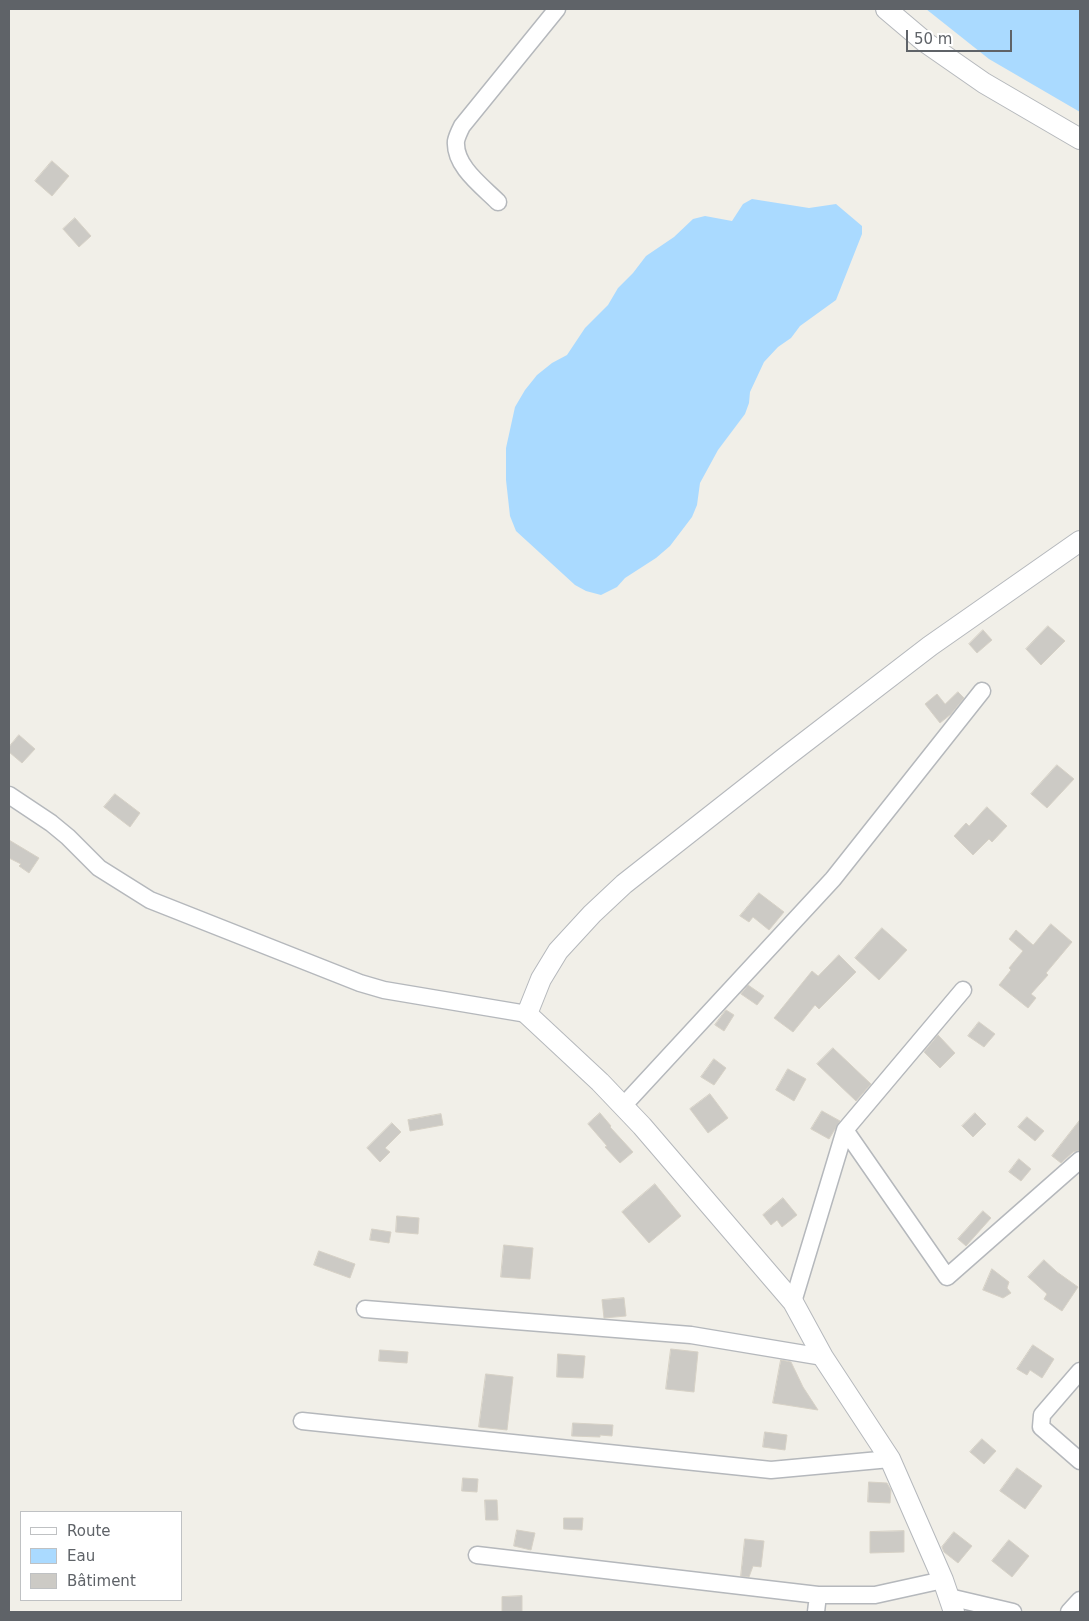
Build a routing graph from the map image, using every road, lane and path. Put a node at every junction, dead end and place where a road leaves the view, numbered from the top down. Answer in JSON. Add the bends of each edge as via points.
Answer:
{"nodes":[{"id":1,"x":557,"y":9,"type":"edge"},
{"id":2,"x":886,"y":9,"type":"edge"},
{"id":3,"x":1080,"y":138,"type":"edge"},
{"id":4,"x":498,"y":202,"type":"dead end"},
{"id":5,"x":1080,"y":541,"type":"edge"},
{"id":6,"x":982,"y":691,"type":"dead end"},
{"id":7,"x":9,"y":795,"type":"edge"},
{"id":8,"x":963,"y":990,"type":"dead end"},
{"id":9,"x":526,"y":1014,"type":"junction"},
{"id":10,"x":623,"y":1106,"type":"junction"},
{"id":11,"x":845,"y":1130,"type":"junction"},
{"id":12,"x":1080,"y":1160,"type":"edge"},
{"id":13,"x":793,"y":1302,"type":"junction"},
{"id":14,"x":366,"y":1309,"type":"dead end"},
{"id":15,"x":823,"y":1357,"type":"junction"},
{"id":16,"x":1080,"y":1371,"type":"edge"},
{"id":17,"x":302,"y":1421,"type":"dead end"},
{"id":18,"x":890,"y":1459,"type":"junction"},
{"id":19,"x":1080,"y":1461,"type":"edge"},
{"id":20,"x":477,"y":1555,"type":"dead end"},
{"id":21,"x":818,"y":1595,"type":"junction"},
{"id":22,"x":949,"y":1596,"type":"edge"},
{"id":23,"x":1080,"y":1600,"type":"edge"},
{"id":24,"x":816,"y":1612,"type":"edge"},
{"id":25,"x":1013,"y":1612,"type":"edge"},
{"id":26,"x":1069,"y":1612,"type":"edge"}],
"edges":[{"from":1,"to":4,"type":"street","via":[[462,126],[456,141],[465,168]]},
{"from":2,"to":3,"type":"street","via":[[925,42],[984,83]]},
{"from":5,"to":9,"type":"street","via":[[930,646],[624,884],[558,952],[541,979]]},
{"from":6,"to":10,"type":"street","via":[[834,879]]},
{"from":7,"to":9,"type":"street","via":[[51,823],[99,868],[150,900],[360,983]]},
{"from":8,"to":11,"type":"street"},
{"from":9,"to":10,"type":"street"},
{"from":10,"to":13,"type":"street"},
{"from":11,"to":12,"type":"street","via":[[947,1276]]},
{"from":11,"to":13,"type":"street"},
{"from":13,"to":15,"type":"street"},
{"from":14,"to":15,"type":"street","via":[[691,1335]]},
{"from":15,"to":18,"type":"street"},
{"from":16,"to":19,"type":"street","via":[[1042,1415],[1040,1427]]},
{"from":17,"to":18,"type":"street","via":[[771,1470]]},
{"from":18,"to":22,"type":"street"},
{"from":20,"to":21,"type":"street"},
{"from":21,"to":22,"type":"street"},
{"from":21,"to":24,"type":"street"},
{"from":22,"to":25,"type":"street"},
{"from":23,"to":26,"type":"street"}]}
